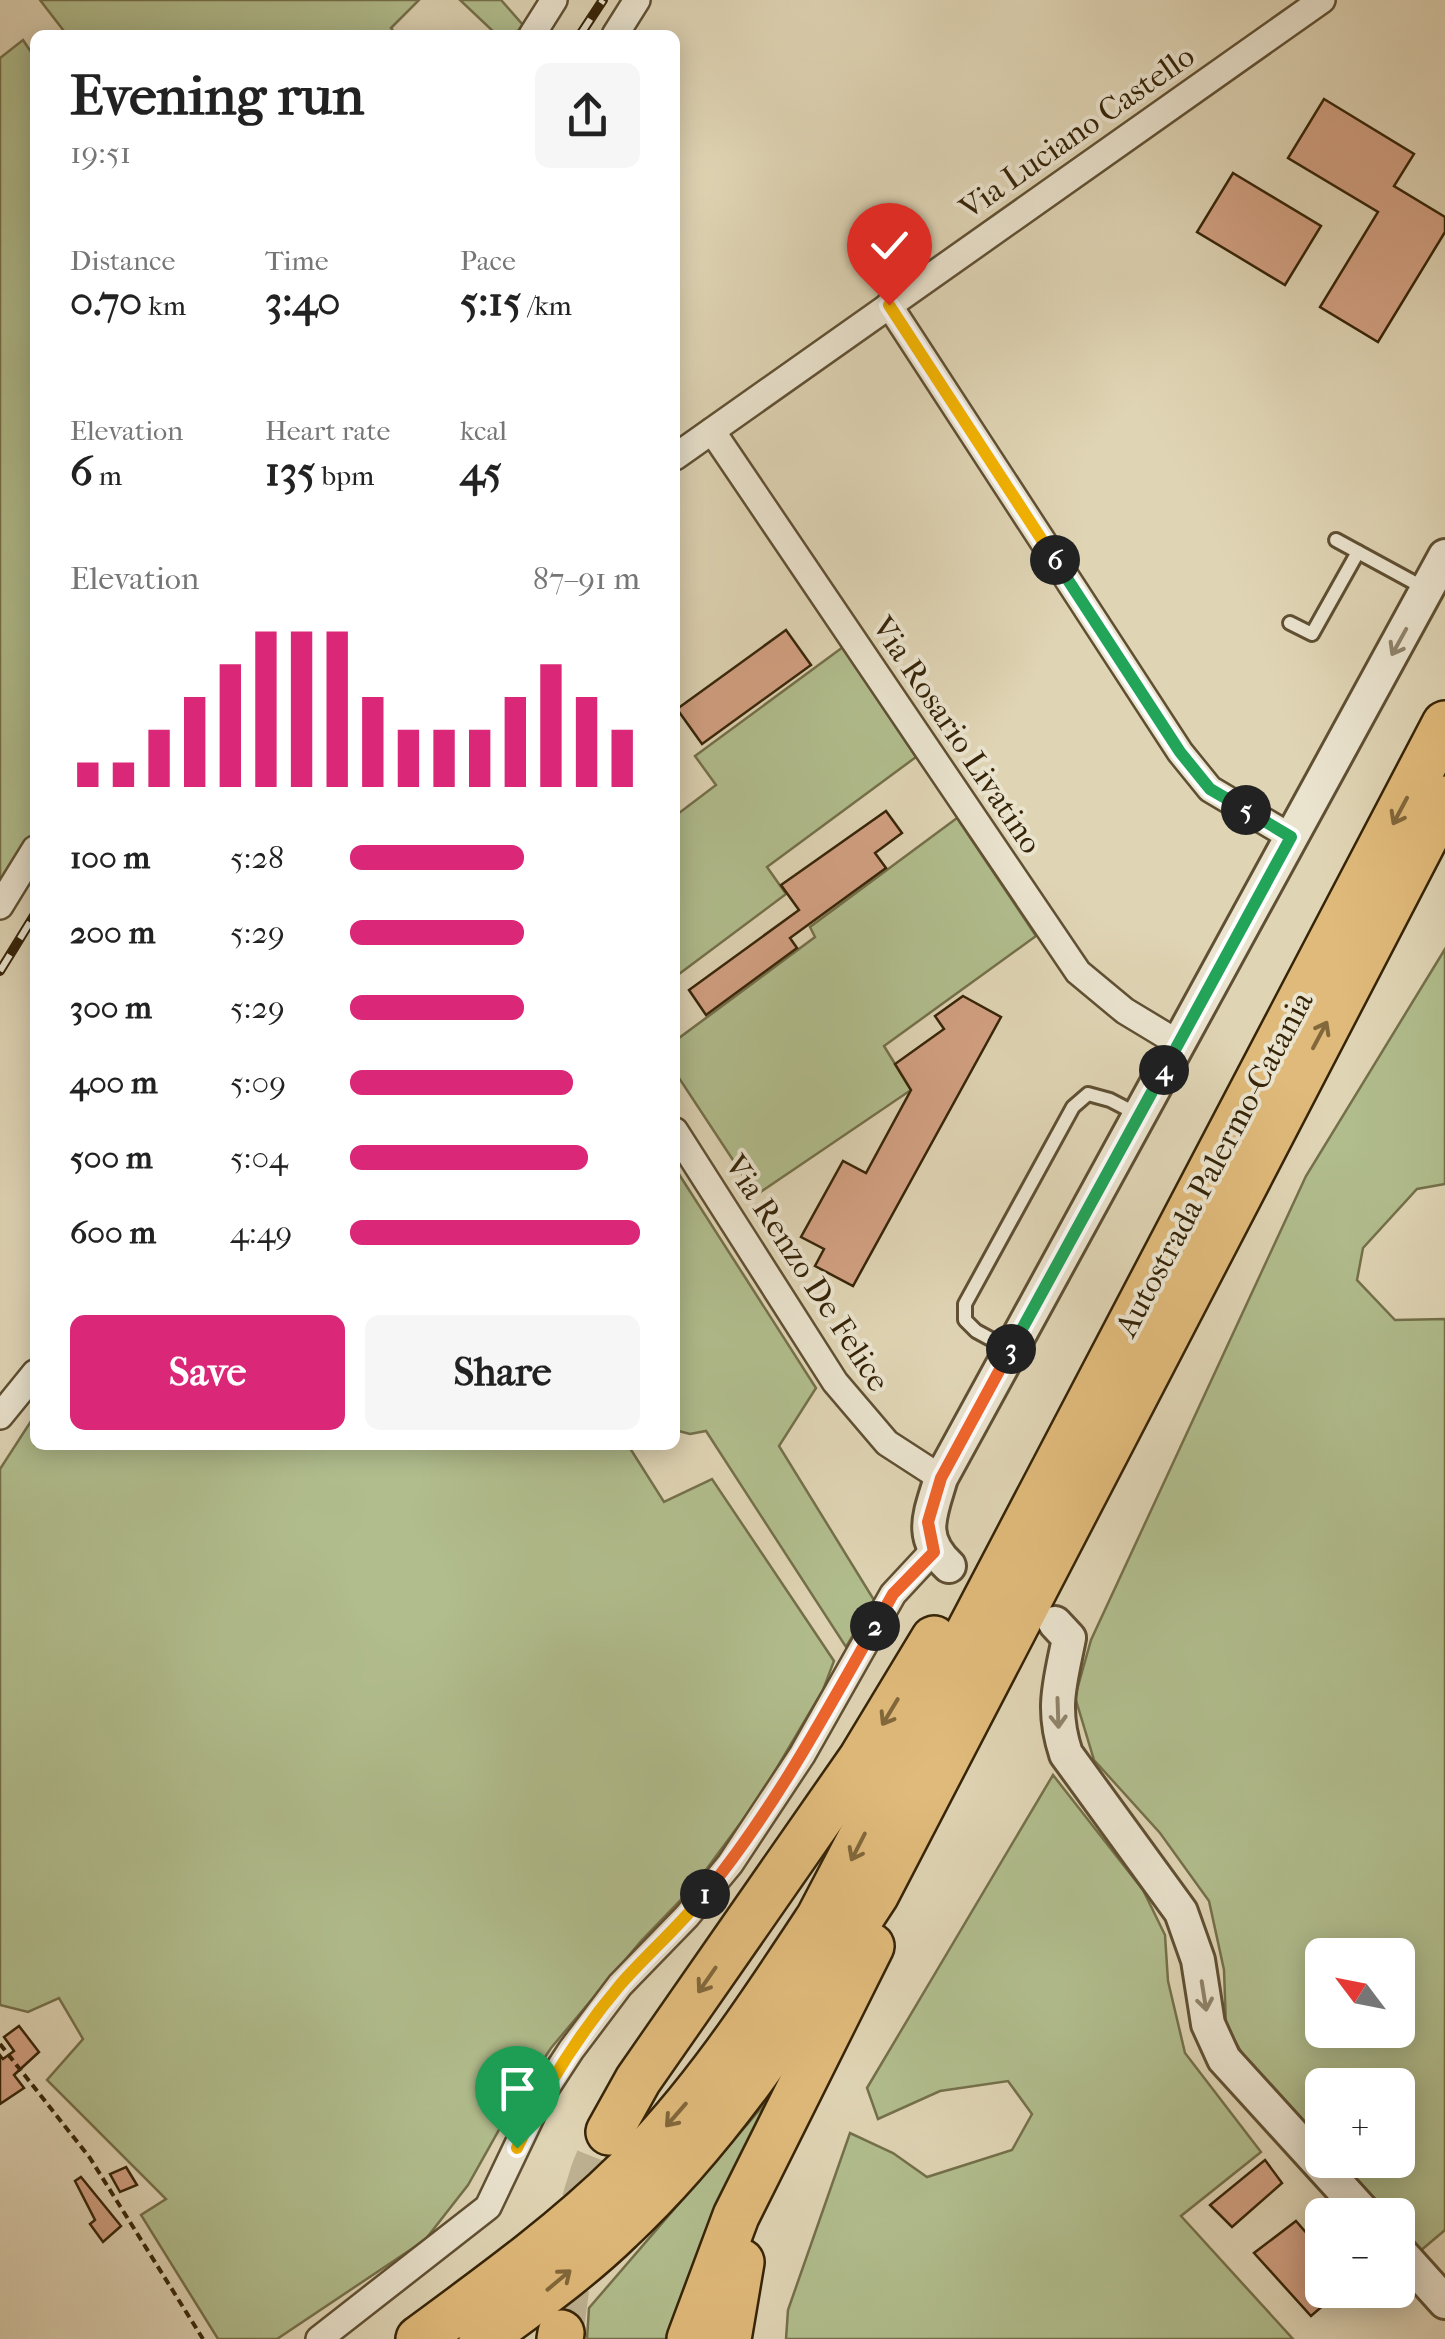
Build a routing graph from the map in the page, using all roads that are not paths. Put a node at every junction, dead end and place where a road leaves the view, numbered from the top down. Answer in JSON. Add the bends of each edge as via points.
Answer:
{"nodes":[{"id":1,"x":554,"y":0,"type":"edge"},
{"id":2,"x":637,"y":0,"type":"edge"},
{"id":3,"x":1322,"y":0,"type":"edge"},
{"id":4,"x":535,"y":30,"type":"edge"},
{"id":5,"x":618,"y":30,"type":"edge"},
{"id":6,"x":889,"y":305,"type":"junction"},
{"id":7,"x":712,"y":431,"type":"junction"},
{"id":8,"x":680,"y":453,"type":"edge"},
{"id":9,"x":1336,"y":540,"type":"dead end"},
{"id":10,"x":1358,"y":552,"type":"junction"},
{"id":11,"x":1445,"y":556,"type":"edge"},
{"id":12,"x":1427,"y":590,"type":"junction"},
{"id":13,"x":1290,"y":623,"type":"dead end"},
{"id":14,"x":1445,"y":724,"type":"edge"},
{"id":15,"x":1445,"y":799,"type":"edge"},
{"id":16,"x":1291,"y":837,"type":"junction"},
{"id":17,"x":30,"y":857,"type":"edge"},
{"id":18,"x":0,"y":906,"type":"edge"},
{"id":19,"x":1178,"y":1044,"type":"junction"},
{"id":20,"x":1139,"y":1116,"type":"junction"},
{"id":21,"x":1275,"y":1121,"type":"junction"},
{"id":22,"x":680,"y":1139,"type":"edge"},
{"id":23,"x":1142,"y":1301,"type":"junction"},
{"id":24,"x":1011,"y":1350,"type":"junction"},
{"id":25,"x":30,"y":1379,"type":"edge"},
{"id":26,"x":0,"y":1416,"type":"edge"},
{"id":27,"x":941,"y":1478,"type":"junction"},
{"id":28,"x":941,"y":1559,"type":"joint"},
{"id":29,"x":1017,"y":1616,"type":"junction"},
{"id":30,"x":812,"y":2066,"type":"junction"},
{"id":31,"x":609,"y":2132,"type":"tunnel mouth"},
{"id":32,"x":1351,"y":2198,"type":"edge"},
{"id":33,"x":1415,"y":2269,"type":"edge"},
{"id":34,"x":1445,"y":2302,"type":"edge"},
{"id":35,"x":319,"y":2339,"type":"edge"},
{"id":36,"x":418,"y":2339,"type":"edge"},
{"id":37,"x":482,"y":2339,"type":"edge"},
{"id":38,"x":690,"y":2339,"type":"edge"},
{"id":39,"x":728,"y":2339,"type":"edge"}],
"edges":[{"from":1,"to":4,"type":"street"},
{"from":2,"to":5,"type":"street"},
{"from":3,"to":6,"type":"street","name":"Via Luciano Castello"},
{"from":6,"to":7,"type":"street","name":"Via Luciano Castello"},
{"from":6,"to":16,"type":"street","via":[[1180,752],[1210,789]]},
{"from":7,"to":8,"type":"street","name":"Via Luciano Castello"},
{"from":7,"to":19,"type":"street","name":"Via Rosario Livatino","via":[[1078,972],[1124,1012]]},
{"from":9,"to":10,"type":"lane"},
{"from":10,"to":12,"type":"lane"},
{"from":10,"to":13,"type":"lane","via":[[1312,634]]},
{"from":11,"to":12,"type":"street"},
{"from":12,"to":16,"type":"street","one_way":true},
{"from":14,"to":23,"type":"highway","name":"Autostrada Palermo-Catania","one_way":true},
{"from":21,"to":15,"type":"highway","name":"Autostrada Palermo-Catania","one_way":true},
{"from":16,"to":19,"type":"street"},
{"from":17,"to":18,"type":"street"},
{"from":19,"to":20,"type":"street"},
{"from":20,"to":24,"type":"street"},
{"from":20,"to":24,"type":"lane","via":[[1088,1094],[1073,1107],[965,1304],[964,1320]]},
{"from":21,"to":29,"type":"highway","name":"Autostrada Palermo-Catania"},
{"from":21,"to":30,"type":"highway"},
{"from":22,"to":27,"type":"street","name":"Via Renzo De Felice","via":[[835,1382],[888,1443]]},
{"from":23,"to":29,"type":"highway","name":"Autostrada Palermo-Catania"},
{"from":23,"to":31,"type":"highway","one_way":true,"via":[[1050,1434],[862,1758],[638,2080]]},
{"from":24,"to":27,"type":"street"},
{"from":25,"to":26,"type":"street"},
{"from":27,"to":28,"type":"street","via":[[928,1522]]},
{"from":28,"to":35,"type":"street","via":[[893,1594],[802,1755],[730,1864],[571,2050],[541,2096],[488,2207]]},
{"from":29,"to":32,"type":"street","one_way":true,"via":[[1069,1638],[1056,1724],[1066,1754],[1182,1912],[1208,2024],[1224,2059]]},
{"from":29,"to":36,"type":"highway","one_way":true,"via":[[766,1998],[698,2090],[628,2171],[543,2248]]},
{"from":37,"to":29,"type":"highway","one_way":true,"via":[[620,2230],[708,2136],[781,2040],[876,1894]]},
{"from":30,"to":38,"type":"highway","via":[[736,2216]]},
{"from":30,"to":39,"type":"highway","via":[[737,2274]]},
{"from":33,"to":34,"type":"street"}]}
